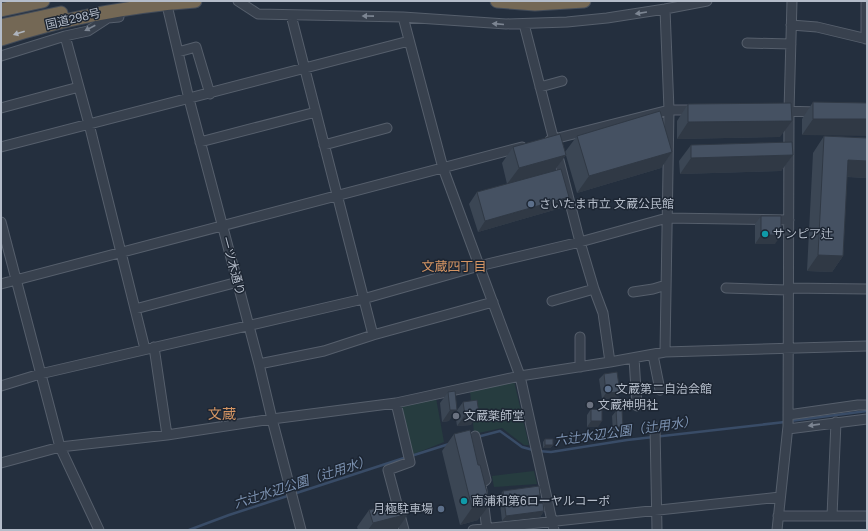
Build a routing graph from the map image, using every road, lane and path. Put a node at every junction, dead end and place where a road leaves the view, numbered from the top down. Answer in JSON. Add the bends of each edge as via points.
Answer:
{"nodes":[{"id":1,"x":5,"y":1,"type":"edge"},
{"id":2,"x":43,"y":1,"type":"edge"},
{"id":3,"x":130,"y":1,"type":"edge"},
{"id":4,"x":195,"y":1,"type":"edge"},
{"id":5,"x":238,"y":1,"type":"edge"},
{"id":6,"x":497,"y":1,"type":"edge"},
{"id":7,"x":584,"y":1,"type":"edge"},
{"id":8,"x":707,"y":1,"type":"edge"},
{"id":9,"x":792,"y":1,"type":"edge"},
{"id":10,"x":866,"y":1,"type":"edge"},
{"id":11,"x":1,"y":2,"type":"edge"},
{"id":12,"x":166,"y":2,"type":"edge"},
{"id":13,"x":665,"y":9,"type":"junction"},
{"id":14,"x":1,"y":10,"type":"edge"},
{"id":15,"x":291,"y":15,"type":"junction"},
{"id":16,"x":403,"y":17,"type":"junction"},
{"id":17,"x":524,"y":24,"type":"junction"},
{"id":18,"x":791,"y":25,"type":"junction"},
{"id":19,"x":1,"y":26,"type":"edge"},
{"id":20,"x":65,"y":36,"type":"junction"},
{"id":21,"x":1,"y":39,"type":"edge"},
{"id":22,"x":867,"y":39,"type":"edge"},
{"id":23,"x":409,"y":41,"type":"junction"},
{"id":24,"x":747,"y":43,"type":"dead end"},
{"id":25,"x":791,"y":44,"type":"junction"},
{"id":26,"x":178,"y":52,"type":"junction"},
{"id":27,"x":1,"y":56,"type":"edge"},
{"id":28,"x":305,"y":69,"type":"junction"},
{"id":29,"x":562,"y":81,"type":"dead end"},
{"id":30,"x":79,"y":87,"type":"junction"},
{"id":31,"x":540,"y":87,"type":"junction"},
{"id":32,"x":210,"y":94,"type":"junction"},
{"id":33,"x":189,"y":99,"type":"junction"},
{"id":34,"x":1,"y":108,"type":"edge"},
{"id":35,"x":669,"y":110,"type":"junction"},
{"id":36,"x":706,"y":110,"type":"edge"},
{"id":37,"x":774,"y":111,"type":"edge"},
{"id":38,"x":789,"y":111,"type":"junction"},
{"id":39,"x":316,"y":112,"type":"junction"},
{"id":40,"x":828,"y":112,"type":"edge"},
{"id":41,"x":89,"y":124,"type":"junction"},
{"id":42,"x":386,"y":128,"type":"dead end"},
{"id":43,"x":554,"y":139,"type":"junction"},
{"id":44,"x":200,"y":142,"type":"junction"},
{"id":45,"x":324,"y":145,"type":"junction"},
{"id":46,"x":1,"y":147,"type":"edge"},
{"id":47,"x":443,"y":168,"type":"junction"},
{"id":48,"x":337,"y":196,"type":"junction"},
{"id":49,"x":667,"y":218,"type":"junction"},
{"id":50,"x":789,"y":220,"type":"junction"},
{"id":51,"x":1,"y":222,"type":"edge"},
{"id":52,"x":222,"y":226,"type":"junction"},
{"id":53,"x":580,"y":242,"type":"junction"},
{"id":54,"x":120,"y":253,"type":"junction"},
{"id":55,"x":479,"y":266,"type":"junction"},
{"id":56,"x":16,"y":281,"type":"junction"},
{"id":57,"x":238,"y":282,"type":"junction"},
{"id":58,"x":1,"y":284,"type":"edge"},
{"id":59,"x":666,"y":285,"type":"junction"},
{"id":60,"x":726,"y":288,"type":"dead end"},
{"id":61,"x":594,"y":289,"type":"junction"},
{"id":62,"x":788,"y":289,"type":"junction"},
{"id":63,"x":867,"y":289,"type":"edge"},
{"id":64,"x":633,"y":292,"type":"dead end"},
{"id":65,"x":363,"y":299,"type":"junction"},
{"id":66,"x":552,"y":301,"type":"dead end"},
{"id":67,"x":493,"y":302,"type":"junction"},
{"id":68,"x":135,"y":309,"type":"junction"},
{"id":69,"x":249,"y":325,"type":"junction"},
{"id":70,"x":373,"y":335,"type":"junction"},
{"id":71,"x":580,"y":337,"type":"dead end"},
{"id":72,"x":867,"y":346,"type":"edge"},
{"id":73,"x":150,"y":348,"type":"junction"},
{"id":74,"x":788,"y":349,"type":"junction"},
{"id":75,"x":665,"y":352,"type":"junction"},
{"id":76,"x":653,"y":355,"type":"junction"},
{"id":77,"x":634,"y":358,"type":"junction"},
{"id":78,"x":610,"y":362,"type":"junction"},
{"id":79,"x":260,"y":364,"type":"junction"},
{"id":80,"x":580,"y":367,"type":"junction"},
{"id":81,"x":40,"y":374,"type":"junction"},
{"id":82,"x":520,"y":376,"type":"junction"},
{"id":83,"x":1,"y":386,"type":"edge"},
{"id":84,"x":660,"y":390,"type":"dead end"},
{"id":85,"x":396,"y":403,"type":"junction"},
{"id":86,"x":867,"y":405,"type":"edge"},
{"id":87,"x":637,"y":406,"type":"dead end"},
{"id":88,"x":272,"y":419,"type":"junction"},
{"id":89,"x":867,"y":419,"type":"edge"},
{"id":90,"x":788,"y":422,"type":"junction"},
{"id":91,"x":836,"y":422,"type":"junction"},
{"id":92,"x":655,"y":426,"type":"dead end"},
{"id":93,"x":167,"y":435,"type":"junction"},
{"id":94,"x":475,"y":436,"type":"dead end"},
{"id":95,"x":60,"y":447,"type":"junction"},
{"id":96,"x":1,"y":463,"type":"edge"},
{"id":97,"x":780,"y":497,"type":"junction"},
{"id":98,"x":657,"y":510,"type":"junction"},
{"id":99,"x":778,"y":516,"type":"junction"},
{"id":100,"x":832,"y":516,"type":"junction"},
{"id":101,"x":867,"y":516,"type":"edge"},
{"id":102,"x":553,"y":526,"type":"edge"},
{"id":103,"x":486,"y":529,"type":"edge"},
{"id":104,"x":99,"y":530,"type":"edge"},
{"id":105,"x":301,"y":530,"type":"edge"},
{"id":106,"x":404,"y":530,"type":"edge"},
{"id":107,"x":473,"y":530,"type":"edge"},
{"id":108,"x":657,"y":530,"type":"edge"},
{"id":109,"x":776,"y":530,"type":"edge"}],
"edges":[{"from":1,"to":11,"type":"highway"},
{"from":2,"to":14,"type":"highway"},
{"from":3,"to":19,"type":"highway"},
{"from":4,"to":12,"type":"highway","name":"国道298号"},
{"from":5,"to":15,"type":"street","via":[[258,14]]},
{"from":6,"to":7,"type":"highway","via":[[535,4]]},
{"from":8,"to":13,"type":"street"},
{"from":9,"to":18,"type":"street"},
{"from":10,"to":22,"type":"street"},
{"from":12,"to":20,"type":"street","one_way":true,"via":[[139,14],[108,18],[88,31]]},
{"from":12,"to":21,"type":"highway","name":"国道298号","one_way":true,"via":[[68,19]]},
{"from":12,"to":26,"type":"street","name":"一ツ木通り"},
{"from":13,"to":17,"type":"street","one_way":true,"via":[[567,22]]},
{"from":13,"to":35,"type":"street"},
{"from":16,"to":15,"type":"street","one_way":true},
{"from":15,"to":28,"type":"street"},
{"from":17,"to":16,"type":"street","one_way":true},
{"from":16,"to":23,"type":"street"},
{"from":17,"to":31,"type":"street"},
{"from":18,"to":22,"type":"street","via":[[817,27]]},
{"from":18,"to":25,"type":"street"},
{"from":20,"to":27,"type":"street"},
{"from":20,"to":30,"type":"street"},
{"from":23,"to":28,"type":"street"},
{"from":23,"to":47,"type":"street"},
{"from":24,"to":25,"type":"street"},
{"from":25,"to":38,"type":"street"},
{"from":26,"to":32,"type":"street","via":[[196,47]]},
{"from":26,"to":33,"type":"street","name":"一ツ木通り"},
{"from":28,"to":32,"type":"street"},
{"from":28,"to":39,"type":"street"},
{"from":29,"to":31,"type":"street"},
{"from":30,"to":34,"type":"street"},
{"from":30,"to":41,"type":"street"},
{"from":31,"to":43,"type":"street"},
{"from":32,"to":33,"type":"street"},
{"from":33,"to":41,"type":"street"},
{"from":33,"to":44,"type":"street","name":"一ツ木通り"},
{"from":35,"to":36,"type":"street"},
{"from":35,"to":43,"type":"street"},
{"from":35,"to":49,"type":"street"},
{"from":37,"to":38,"type":"street"},
{"from":38,"to":40,"type":"street"},
{"from":38,"to":50,"type":"street"},
{"from":39,"to":44,"type":"street"},
{"from":39,"to":45,"type":"street"},
{"from":41,"to":46,"type":"street"},
{"from":41,"to":54,"type":"street"},
{"from":42,"to":45,"type":"street"},
{"from":43,"to":47,"type":"street"},
{"from":43,"to":53,"type":"street"},
{"from":44,"to":52,"type":"street","name":"一ツ木通り"},
{"from":45,"to":48,"type":"street"},
{"from":47,"to":48,"type":"street"},
{"from":47,"to":55,"type":"street"},
{"from":48,"to":52,"type":"street"},
{"from":48,"to":65,"type":"street"},
{"from":49,"to":50,"type":"street"},
{"from":49,"to":53,"type":"street"},
{"from":49,"to":59,"type":"street"},
{"from":50,"to":62,"type":"street"},
{"from":51,"to":56,"type":"street"},
{"from":52,"to":54,"type":"street"},
{"from":52,"to":57,"type":"street","name":"一ツ木通り"},
{"from":53,"to":55,"type":"street"},
{"from":53,"to":61,"type":"street"},
{"from":54,"to":56,"type":"street"},
{"from":54,"to":68,"type":"street"},
{"from":55,"to":65,"type":"street"},
{"from":55,"to":67,"type":"street"},
{"from":56,"to":58,"type":"street"},
{"from":56,"to":81,"type":"street"},
{"from":57,"to":68,"type":"street"},
{"from":57,"to":69,"type":"street","name":"一ツ木通り"},
{"from":59,"to":64,"type":"street"},
{"from":59,"to":75,"type":"street"},
{"from":60,"to":62,"type":"street"},
{"from":61,"to":66,"type":"street"},
{"from":61,"to":78,"type":"street","via":[[603,312]]},
{"from":62,"to":63,"type":"street"},
{"from":62,"to":74,"type":"street"},
{"from":65,"to":69,"type":"street"},
{"from":65,"to":70,"type":"street"},
{"from":67,"to":70,"type":"street"},
{"from":67,"to":82,"type":"street"},
{"from":68,"to":73,"type":"street"},
{"from":69,"to":73,"type":"street"},
{"from":69,"to":79,"type":"street","name":"一ツ木通り"},
{"from":70,"to":79,"type":"street","via":[[324,351]]},
{"from":71,"to":80,"type":"street"},
{"from":72,"to":74,"type":"street"},
{"from":73,"to":81,"type":"street"},
{"from":73,"to":93,"type":"street"},
{"from":74,"to":75,"type":"street"},
{"from":74,"to":90,"type":"street"},
{"from":75,"to":76,"type":"street"},
{"from":76,"to":77,"type":"street"},
{"from":76,"to":84,"type":"street"},
{"from":77,"to":78,"type":"street"},
{"from":77,"to":87,"type":"street"},
{"from":78,"to":80,"type":"street"},
{"from":79,"to":88,"type":"street","name":"一ツ木通り"},
{"from":80,"to":82,"type":"street"},
{"from":81,"to":83,"type":"street"},
{"from":81,"to":95,"type":"street"},
{"from":82,"to":85,"type":"street"},
{"from":82,"to":102,"type":"street"},
{"from":85,"to":88,"type":"street"},
{"from":85,"to":106,"type":"street","via":[[410,462],[388,470]]},
{"from":86,"to":90,"type":"street"},
{"from":88,"to":93,"type":"street"},
{"from":88,"to":105,"type":"street","name":"一ツ木通り"},
{"from":89,"to":91,"type":"street"},
{"from":91,"to":90,"type":"street","one_way":true},
{"from":90,"to":97,"type":"street"},
{"from":91,"to":100,"type":"street"},
{"from":92,"to":98,"type":"street"},
{"from":93,"to":95,"type":"street"},
{"from":94,"to":103,"type":"street","via":[[486,480],[481,484]]},
{"from":95,"to":96,"type":"street"},
{"from":95,"to":104,"type":"street"},
{"from":97,"to":98,"type":"street"},
{"from":97,"to":99,"type":"street"},
{"from":98,"to":102,"type":"street"},
{"from":98,"to":108,"type":"street"},
{"from":99,"to":100,"type":"street"},
{"from":99,"to":109,"type":"street"},
{"from":100,"to":101,"type":"street"},
{"from":102,"to":103,"type":"street"},
{"from":103,"to":107,"type":"street"}]}
